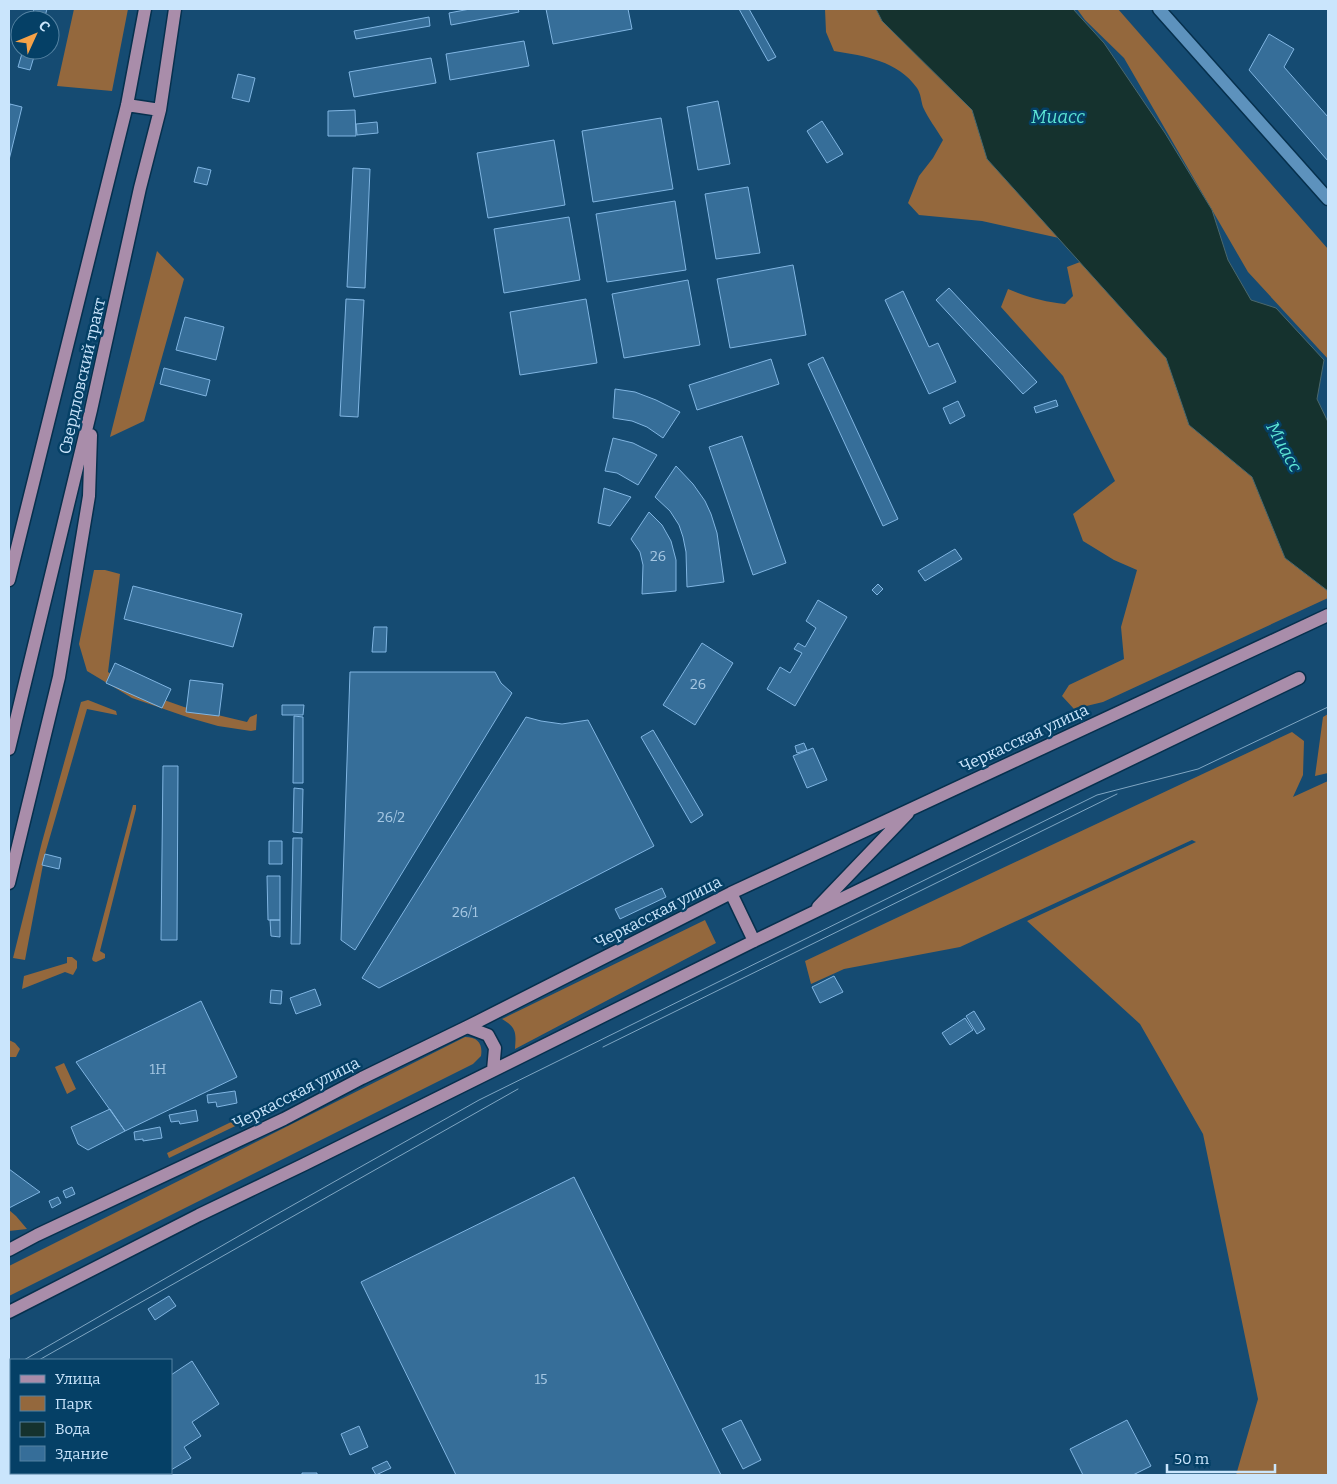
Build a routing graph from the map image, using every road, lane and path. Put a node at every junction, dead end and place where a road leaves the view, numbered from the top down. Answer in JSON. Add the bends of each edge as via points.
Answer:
{"nodes":[{"id":1,"x":145,"y":9,"type":"edge"},
{"id":2,"x":176,"y":9,"type":"edge"},
{"id":3,"x":1160,"y":9,"type":"edge"},
{"id":4,"x":127,"y":105,"type":"junction"},
{"id":5,"x":160,"y":110,"type":"junction"},
{"id":6,"x":1328,"y":199,"type":"edge"},
{"id":7,"x":91,"y":410,"type":"junction"},
{"id":8,"x":9,"y":580,"type":"edge"},
{"id":9,"x":1328,"y":615,"type":"edge"},
{"id":10,"x":1299,"y":678,"type":"dead end"},
{"id":11,"x":9,"y":749,"type":"edge"},
{"id":12,"x":913,"y":808,"type":"junction"},
{"id":13,"x":9,"y":883,"type":"edge"},
{"id":14,"x":731,"y":893,"type":"junction"},
{"id":15,"x":811,"y":914,"type":"junction"},
{"id":16,"x":754,"y":940,"type":"junction"},
{"id":17,"x":468,"y":1027,"type":"junction"},
{"id":18,"x":493,"y":1070,"type":"junction"},
{"id":19,"x":37,"y":1235,"type":"junction"},
{"id":20,"x":9,"y":1244,"type":"edge"},
{"id":21,"x":9,"y":1250,"type":"edge"},
{"id":22,"x":9,"y":1312,"type":"edge"}],
"edges":[{"from":1,"to":4,"type":"main road","name":"Свердловский тракт"},
{"from":2,"to":5,"type":"main road","name":"Свердловский тракт"},
{"from":3,"to":6,"type":"main road"},
{"from":4,"to":5,"type":"main road"},
{"from":4,"to":8,"type":"main road","name":"Свердловский тракт"},
{"from":5,"to":7,"type":"main road","name":"Свердловский тракт"},
{"from":7,"to":11,"type":"main road","name":"Свердловский тракт"},
{"from":7,"to":13,"type":"main road","via":[[90,496],[59,677]]},
{"from":9,"to":12,"type":"main road","name":"Черкасская улица"},
{"from":10,"to":15,"type":"main road"},
{"from":12,"to":14,"type":"main road","name":"Черкасская улица"},
{"from":12,"to":15,"type":"main road"},
{"from":14,"to":16,"type":"main road"},
{"from":14,"to":17,"type":"main road","name":"Черкасская улица"},
{"from":15,"to":16,"type":"main road"},
{"from":16,"to":18,"type":"main road"},
{"from":17,"to":18,"type":"main road","via":[[488,1035],[495,1048]]},
{"from":17,"to":19,"type":"main road","name":"Черкасская улица","via":[[284,1119]]},
{"from":18,"to":22,"type":"main road"},
{"from":19,"to":20,"type":"main road"},
{"from":19,"to":21,"type":"main road","name":"Черкасская улица"}]}
